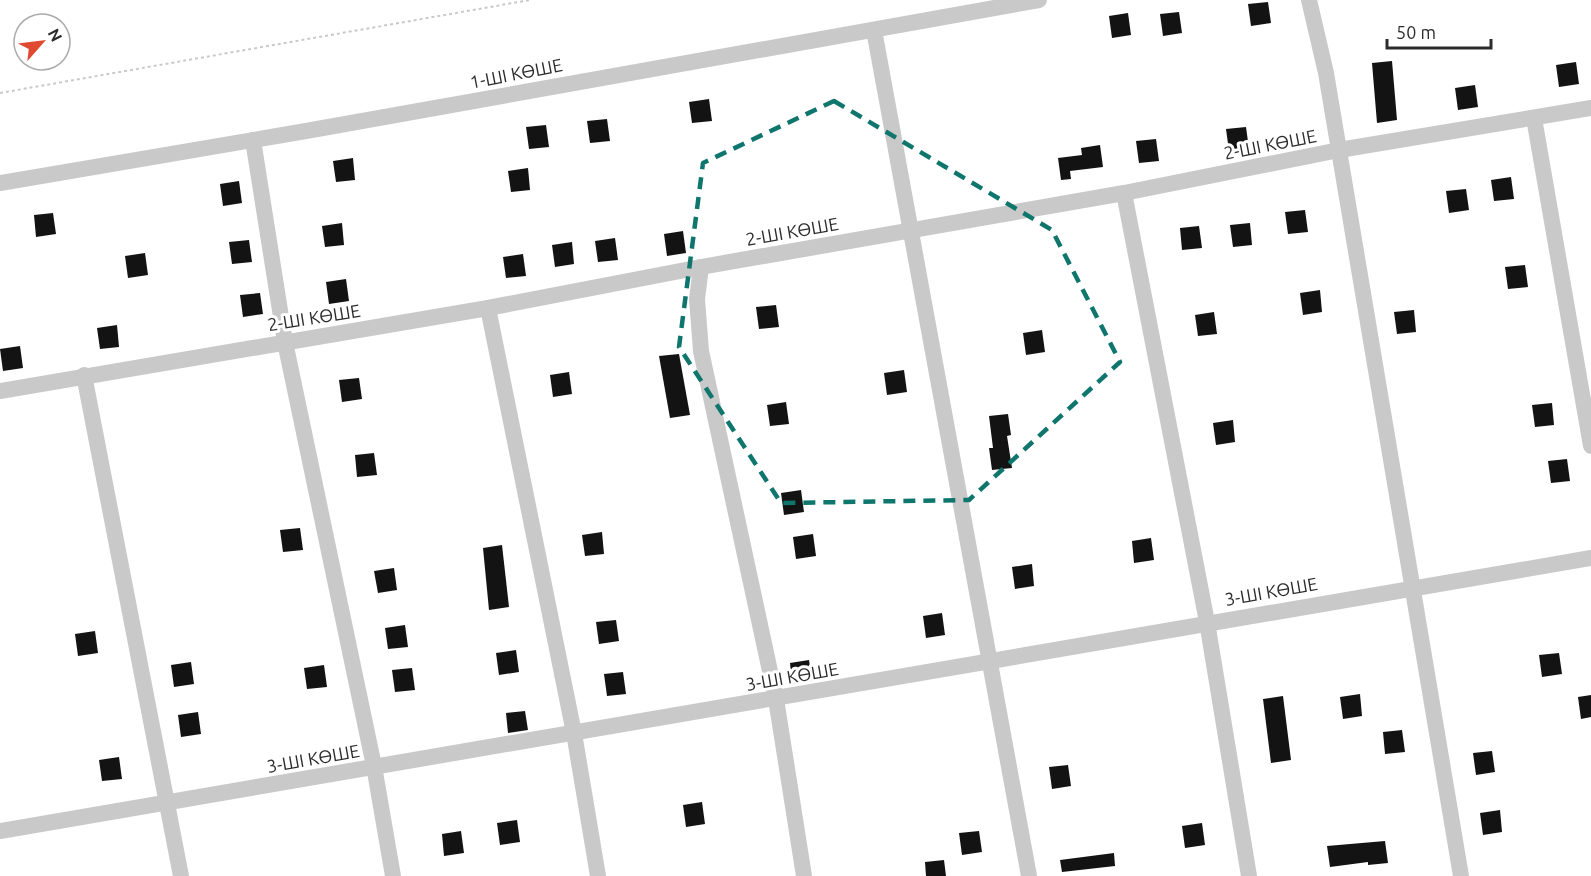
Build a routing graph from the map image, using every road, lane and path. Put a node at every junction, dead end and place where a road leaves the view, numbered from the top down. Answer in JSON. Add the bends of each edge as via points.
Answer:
{"nodes":[{"id":1,"x":530,"y":0,"type":"edge"},
{"id":2,"x":1039,"y":0,"type":"edge"},
{"id":3,"x":1309,"y":0,"type":"edge"},
{"id":4,"x":874,"y":30,"type":"junction"},
{"id":5,"x":0,"y":93,"type":"edge"},
{"id":6,"x":1591,"y":108,"type":"edge"},
{"id":7,"x":1534,"y":118,"type":"junction"},
{"id":8,"x":254,"y":140,"type":"junction"},
{"id":9,"x":1339,"y":150,"type":"junction"},
{"id":10,"x":0,"y":183,"type":"edge"},
{"id":11,"x":1124,"y":193,"type":"junction"},
{"id":12,"x":910,"y":231,"type":"junction"},
{"id":13,"x":702,"y":267,"type":"junction"},
{"id":14,"x":488,"y":308,"type":"junction"},
{"id":15,"x":285,"y":342,"type":"junction"},
{"id":16,"x":84,"y":375,"type":"junction"},
{"id":17,"x":0,"y":391,"type":"edge"},
{"id":18,"x":1591,"y":446,"type":"edge"},
{"id":19,"x":1591,"y":558,"type":"edge"},
{"id":20,"x":1412,"y":587,"type":"junction"},
{"id":21,"x":1207,"y":622,"type":"junction"},
{"id":22,"x":992,"y":659,"type":"junction"},
{"id":23,"x":776,"y":699,"type":"junction"},
{"id":24,"x":574,"y":733,"type":"junction"},
{"id":25,"x":374,"y":766,"type":"junction"},
{"id":26,"x":167,"y":803,"type":"junction"},
{"id":27,"x":0,"y":831,"type":"edge"},
{"id":28,"x":181,"y":876,"type":"edge"},
{"id":29,"x":393,"y":876,"type":"edge"},
{"id":30,"x":598,"y":876,"type":"edge"},
{"id":31,"x":804,"y":876,"type":"edge"},
{"id":32,"x":1029,"y":876,"type":"edge"},
{"id":33,"x":1249,"y":876,"type":"edge"},
{"id":34,"x":1461,"y":876,"type":"edge"}],
"edges":[{"from":1,"to":5,"type":"path"},
{"from":2,"to":4,"type":"lane","name":"1-ШІ КӨШЕ"},
{"from":3,"to":9,"type":"lane"},
{"from":4,"to":8,"type":"lane","name":"1-ШІ КӨШЕ"},
{"from":4,"to":12,"type":"lane"},
{"from":6,"to":7,"type":"lane","name":"2-ШІ КӨШЕ"},
{"from":7,"to":9,"type":"lane","name":"2-ШІ КӨШЕ"},
{"from":7,"to":18,"type":"lane"},
{"from":8,"to":10,"type":"lane","name":"1-ШІ КӨШЕ"},
{"from":8,"to":15,"type":"lane"},
{"from":9,"to":11,"type":"lane","name":"2-ШІ КӨШЕ"},
{"from":9,"to":20,"type":"lane"},
{"from":11,"to":12,"type":"lane","name":"2-ШІ КӨШЕ"},
{"from":11,"to":21,"type":"lane"},
{"from":12,"to":13,"type":"lane","name":"2-ШІ КӨШЕ"},
{"from":12,"to":22,"type":"lane"},
{"from":13,"to":14,"type":"lane","name":"2-ШІ КӨШЕ"},
{"from":13,"to":23,"type":"lane","via":[[697,299],[701,351]]},
{"from":14,"to":15,"type":"lane","name":"2-ШІ КӨШЕ"},
{"from":14,"to":24,"type":"lane"},
{"from":15,"to":16,"type":"lane","name":"2-ШІ КӨШЕ"},
{"from":15,"to":25,"type":"lane"},
{"from":16,"to":17,"type":"lane","name":"2-ШІ КӨШЕ"},
{"from":16,"to":26,"type":"lane"},
{"from":19,"to":20,"type":"lane","name":"3-ШІ КӨШЕ"},
{"from":20,"to":21,"type":"lane","name":"3-ШІ КӨШЕ"},
{"from":20,"to":34,"type":"lane"},
{"from":21,"to":22,"type":"lane","name":"3-ШІ КӨШЕ"},
{"from":21,"to":33,"type":"lane"},
{"from":22,"to":23,"type":"lane","name":"3-ШІ КӨШЕ"},
{"from":22,"to":32,"type":"lane"},
{"from":23,"to":24,"type":"lane","name":"3-ШІ КӨШЕ"},
{"from":23,"to":31,"type":"lane"},
{"from":24,"to":25,"type":"lane","name":"3-ШІ КӨШЕ"},
{"from":24,"to":30,"type":"lane"},
{"from":25,"to":26,"type":"lane","name":"3-ШІ КӨШЕ"},
{"from":25,"to":29,"type":"lane"},
{"from":26,"to":27,"type":"lane","name":"3-ШІ КӨШЕ"},
{"from":26,"to":28,"type":"lane"}]}
